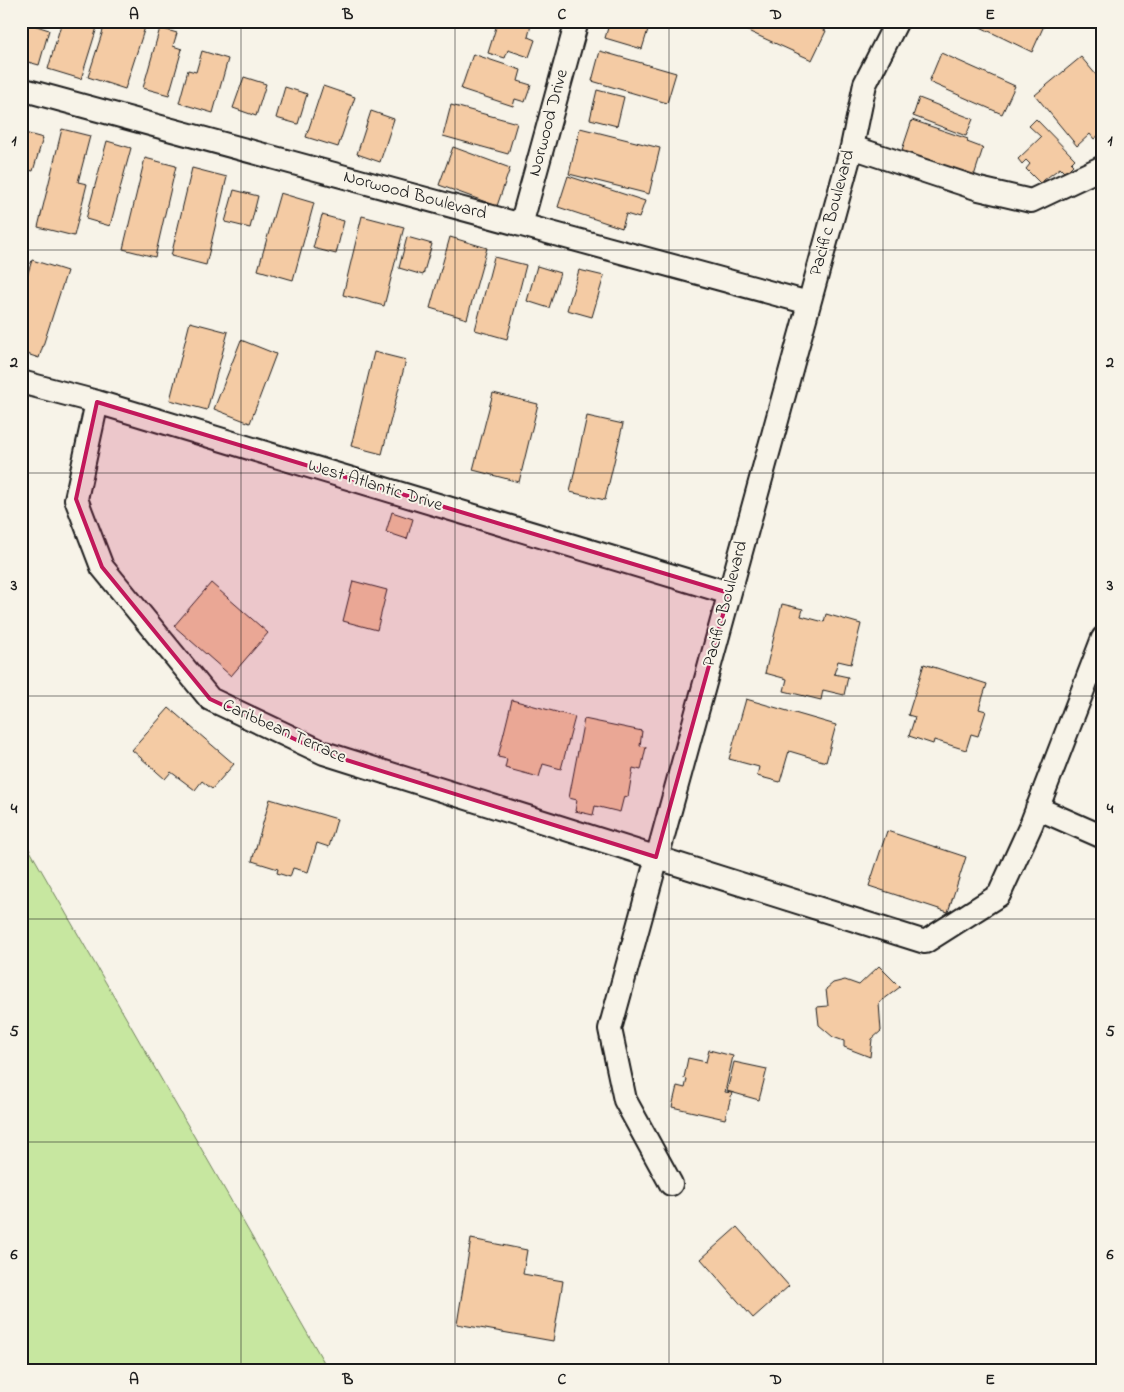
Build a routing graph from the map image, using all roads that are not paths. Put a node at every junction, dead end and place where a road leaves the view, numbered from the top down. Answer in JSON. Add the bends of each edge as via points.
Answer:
{"nodes":[{"id":1,"x":576,"y":21,"type":"edge"},
{"id":2,"x":897,"y":21,"type":"edge"},
{"id":3,"x":21,"y":89,"type":"edge"},
{"id":4,"x":852,"y":147,"type":"junction"},
{"id":5,"x":1103,"y":167,"type":"edge"},
{"id":6,"x":521,"y":225,"type":"junction"},
{"id":7,"x":808,"y":304,"type":"junction"},
{"id":8,"x":21,"y":382,"type":"edge"},
{"id":9,"x":97,"y":402,"type":"junction"},
{"id":10,"x":729,"y":593,"type":"junction"},
{"id":11,"x":1103,"y":638,"type":"edge"},
{"id":12,"x":1037,"y":808,"type":"junction"},
{"id":13,"x":1103,"y":837,"type":"edge"},
{"id":14,"x":656,"y":857,"type":"junction"},
{"id":15,"x":671,"y":1184,"type":"dead end"}],
"edges":[{"from":1,"to":6,"type":"street","name":"Norwood Drive"},
{"from":2,"to":4,"type":"street","name":"Pacific Boulevard","via":[[865,84]]},
{"from":3,"to":6,"type":"street","name":"Norwood Boulevard"},
{"from":4,"to":5,"type":"street","via":[[979,189],[1031,201]]},
{"from":4,"to":7,"type":"street","name":"Pacific Boulevard"},
{"from":6,"to":7,"type":"street","name":"Norwood Boulevard"},
{"from":7,"to":10,"type":"street","name":"Pacific Boulevard"},
{"from":8,"to":9,"type":"street","name":"West Atlantic Drive"},
{"from":9,"to":10,"type":"street","name":"West Atlantic Drive"},
{"from":9,"to":14,"type":"street","name":"Caribbean Terrace","via":[[76,498],[102,567],[210,699],[324,753]]},
{"from":10,"to":14,"type":"street","name":"Pacific Boulevard"},
{"from":11,"to":12,"type":"street"},
{"from":12,"to":13,"type":"street"},
{"from":12,"to":14,"type":"street","name":"Caribbean Terrace","via":[[998,895],[925,942]]},
{"from":14,"to":15,"type":"street","name":"Pacific Boulevard","via":[[610,1029],[625,1100]]}]}
